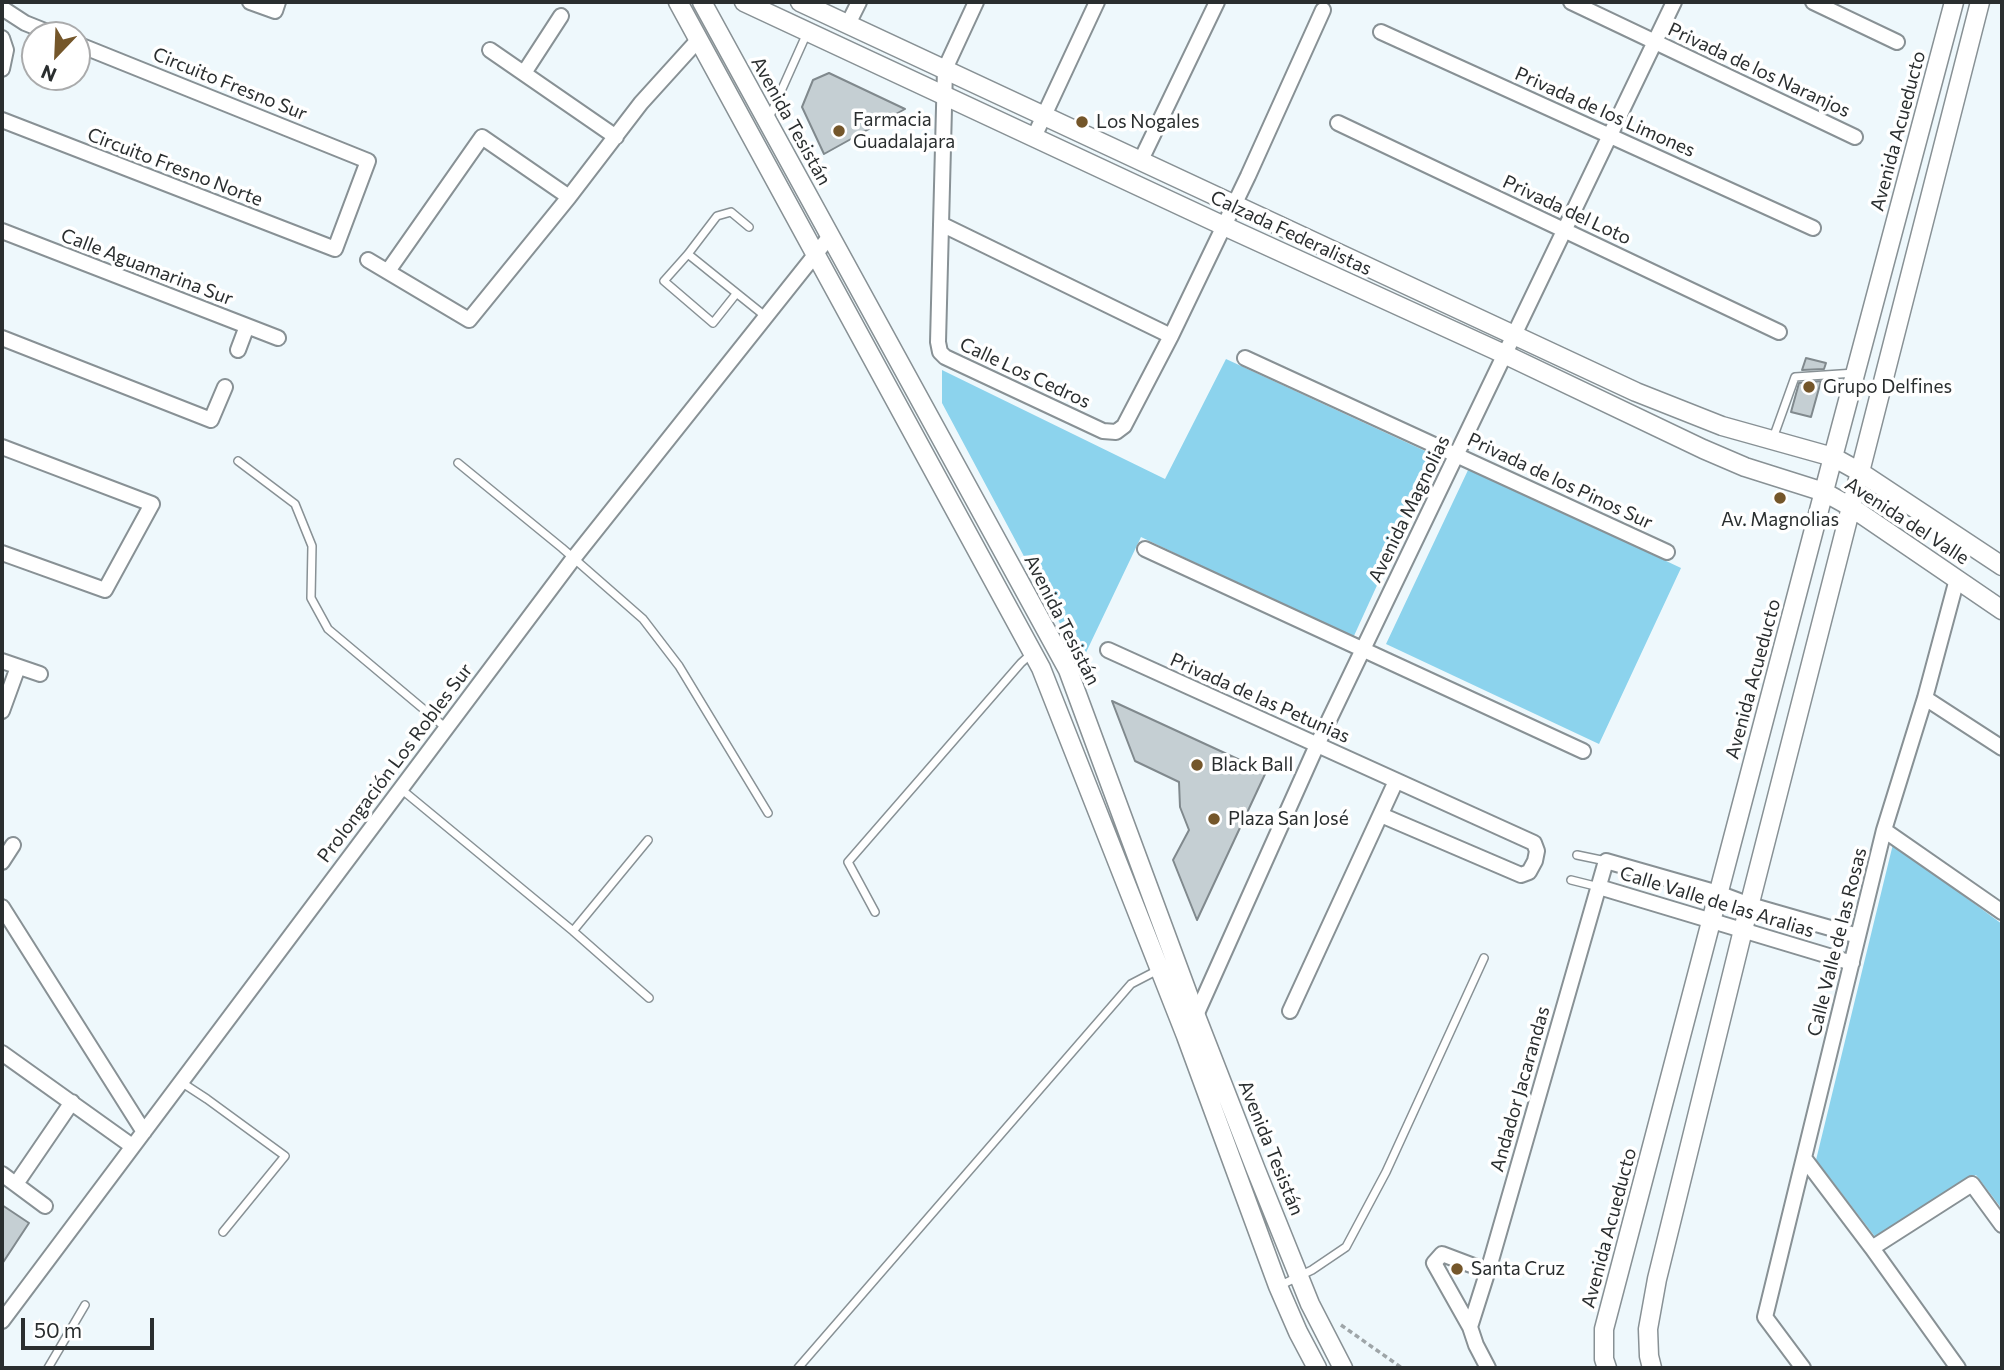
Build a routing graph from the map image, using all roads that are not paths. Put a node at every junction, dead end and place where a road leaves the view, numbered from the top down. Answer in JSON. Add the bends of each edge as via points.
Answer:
{"nodes":[{"id":1,"x":250,"y":2,"type":"edge"},
{"id":2,"x":678,"y":2,"type":"edge"},
{"id":3,"x":702,"y":2,"type":"edge"},
{"id":4,"x":744,"y":2,"type":"edge"},
{"id":5,"x":800,"y":2,"type":"edge"},
{"id":6,"x":859,"y":2,"type":"edge"},
{"id":7,"x":976,"y":2,"type":"edge"},
{"id":8,"x":1097,"y":2,"type":"edge"},
{"id":9,"x":1217,"y":2,"type":"edge"},
{"id":10,"x":1571,"y":2,"type":"edge"},
{"id":11,"x":1674,"y":2,"type":"edge"},
{"id":12,"x":1813,"y":2,"type":"edge"},
{"id":13,"x":1954,"y":2,"type":"edge"},
{"id":14,"x":1980,"y":2,"type":"edge"},
{"id":15,"x":277,"y":7,"type":"edge"},
{"id":16,"x":2,"y":8,"type":"edge"},
{"id":17,"x":1323,"y":10,"type":"dead end"},
{"id":18,"x":561,"y":16,"type":"dead end"},
{"id":19,"x":22,"y":21,"type":"edge"},
{"id":20,"x":848,"y":24,"type":"junction"},
{"id":21,"x":808,"y":31,"type":"junction"},
{"id":22,"x":1381,"y":32,"type":"dead end"},
{"id":23,"x":2,"y":38,"type":"edge"},
{"id":24,"x":699,"y":39,"type":"junction"},
{"id":25,"x":1655,"y":42,"type":"junction"},
{"id":26,"x":1897,"y":42,"type":"dead end"},
{"id":27,"x":91,"y":50,"type":"edge"},
{"id":28,"x":490,"y":50,"type":"dead end"},
{"id":29,"x":2,"y":69,"type":"edge"},
{"id":30,"x":945,"y":69,"type":"junction"},
{"id":31,"x":524,"y":74,"type":"junction"},
{"id":32,"x":945,"y":95,"type":"junction"},
{"id":33,"x":1045,"y":115,"type":"junction"},
{"id":34,"x":2,"y":120,"type":"edge"},
{"id":35,"x":767,"y":122,"type":"junction"},
{"id":36,"x":1338,"y":123,"type":"dead end"},
{"id":37,"x":1610,"y":135,"type":"junction"},
{"id":38,"x":1034,"y":136,"type":"junction"},
{"id":39,"x":616,"y":137,"type":"junction"},
{"id":40,"x":1856,"y":137,"type":"dead end"},
{"id":41,"x":1141,"y":160,"type":"junction"},
{"id":42,"x":569,"y":197,"type":"junction"},
{"id":43,"x":1235,"y":203,"type":"junction"},
{"id":44,"x":941,"y":224,"type":"junction"},
{"id":45,"x":1224,"y":226,"type":"junction"},
{"id":46,"x":749,"y":227,"type":"dead end"},
{"id":47,"x":1813,"y":228,"type":"dead end"},
{"id":48,"x":1564,"y":229,"type":"junction"},
{"id":49,"x":2,"y":231,"type":"edge"},
{"id":50,"x":830,"y":236,"type":"junction"},
{"id":51,"x":335,"y":249,"type":"joint"},
{"id":52,"x":815,"y":253,"type":"junction"},
{"id":53,"x":688,"y":254,"type":"junction"},
{"id":54,"x":369,"y":260,"type":"dead end"},
{"id":55,"x":388,"y":271,"type":"junction"},
{"id":56,"x":736,"y":294,"type":"junction"},
{"id":57,"x":765,"y":316,"type":"junction"},
{"id":58,"x":247,"y":326,"type":"junction"},
{"id":59,"x":1779,"y":332,"type":"dead end"},
{"id":60,"x":1514,"y":335,"type":"junction"},
{"id":61,"x":1171,"y":336,"type":"junction"},
{"id":62,"x":2,"y":338,"type":"edge"},
{"id":63,"x":278,"y":338,"type":"dead end"},
{"id":64,"x":238,"y":350,"type":"dead end"},
{"id":65,"x":1504,"y":354,"type":"junction"},
{"id":66,"x":1245,"y":358,"type":"dead end"},
{"id":67,"x":1856,"y":373,"type":"junction"},
{"id":68,"x":226,"y":387,"type":"dead end"},
{"id":69,"x":1636,"y":392,"type":"junction"},
{"id":70,"x":1626,"y":412,"type":"junction"},
{"id":71,"x":1764,"y":439,"type":"junction"},
{"id":72,"x":2,"y":447,"type":"edge"},
{"id":73,"x":1457,"y":454,"type":"junction"},
{"id":74,"x":1833,"y":457,"type":"junction"},
{"id":75,"x":238,"y":461,"type":"dead end"},
{"id":76,"x":458,"y":463,"type":"dead end"},
{"id":77,"x":1745,"y":467,"type":"junction"},
{"id":78,"x":1860,"y":472,"type":"junction"},
{"id":79,"x":1824,"y":492,"type":"junction"},
{"id":80,"x":976,"y":501,"type":"junction"},
{"id":81,"x":1851,"y":507,"type":"junction"},
{"id":82,"x":957,"y":513,"type":"junction"},
{"id":83,"x":1145,"y":549,"type":"dead end"},
{"id":84,"x":1667,"y":552,"type":"dead end"},
{"id":85,"x":2,"y":553,"type":"edge"},
{"id":86,"x":573,"y":559,"type":"junction"},
{"id":87,"x":2002,"y":566,"type":"edge"},
{"id":88,"x":1957,"y":579,"type":"junction"},
{"id":89,"x":2002,"y":611,"type":"edge"},
{"id":90,"x":1363,"y":649,"type":"junction"},
{"id":91,"x":1108,"y":650,"type":"dead end"},
{"id":92,"x":1033,"y":652,"type":"junction"},
{"id":93,"x":2,"y":661,"type":"edge"},
{"id":94,"x":18,"y":667,"type":"junction"},
{"id":95,"x":40,"y":674,"type":"dead end"},
{"id":96,"x":1925,"y":698,"type":"junction"},
{"id":97,"x":2,"y":711,"type":"edge"},
{"id":98,"x":446,"y":727,"type":"junction"},
{"id":99,"x":1317,"y":745,"type":"junction"},
{"id":100,"x":2002,"y":748,"type":"edge"},
{"id":101,"x":1583,"y":751,"type":"dead end"},
{"id":102,"x":1396,"y":781,"type":"junction"},
{"id":103,"x":401,"y":788,"type":"junction"},
{"id":104,"x":768,"y":813,"type":"dead end"},
{"id":105,"x":1381,"y":814,"type":"junction"},
{"id":106,"x":1884,"y":830,"type":"junction"},
{"id":107,"x":648,"y":840,"type":"dead end"},
{"id":108,"x":13,"y":845,"type":"dead end"},
{"id":109,"x":1577,"y":855,"type":"dead end"},
{"id":110,"x":1606,"y":861,"type":"junction"},
{"id":111,"x":2,"y":862,"type":"edge"},
{"id":112,"x":1571,"y":880,"type":"dead end"},
{"id":113,"x":1599,"y":887,"type":"junction"},
{"id":114,"x":1718,"y":893,"type":"junction"},
{"id":115,"x":1750,"y":905,"type":"junction"},
{"id":116,"x":2,"y":907,"type":"edge"},
{"id":117,"x":875,"y":912,"type":"dead end"},
{"id":118,"x":2002,"y":912,"type":"edge"},
{"id":119,"x":1711,"y":920,"type":"junction"},
{"id":120,"x":1743,"y":930,"type":"junction"},
{"id":121,"x":573,"y":931,"type":"junction"},
{"id":122,"x":1858,"y":936,"type":"junction"},
{"id":123,"x":1484,"y":958,"type":"dead end"},
{"id":124,"x":1852,"y":963,"type":"junction"},
{"id":125,"x":1158,"y":970,"type":"junction"},
{"id":126,"x":649,"y":998,"type":"dead end"},
{"id":127,"x":1290,"y":1011,"type":"dead end"},
{"id":128,"x":1196,"y":1016,"type":"junction"},
{"id":129,"x":1186,"y":1036,"type":"junction"},
{"id":130,"x":2,"y":1053,"type":"edge"},
{"id":131,"x":181,"y":1082,"type":"junction"},
{"id":132,"x":72,"y":1102,"type":"junction"},
{"id":133,"x":144,"y":1132,"type":"junction"},
{"id":134,"x":132,"y":1146,"type":"junction"},
{"id":135,"x":1804,"y":1158,"type":"junction"},
{"id":136,"x":2,"y":1174,"type":"edge"},
{"id":137,"x":16,"y":1184,"type":"junction"},
{"id":138,"x":45,"y":1206,"type":"dead end"},
{"id":139,"x":2002,"y":1225,"type":"edge"},
{"id":140,"x":223,"y":1231,"type":"dead end"},
{"id":141,"x":1872,"y":1248,"type":"junction"},
{"id":142,"x":1488,"y":1271,"type":"junction"},
{"id":143,"x":1299,"y":1277,"type":"junction"},
{"id":144,"x":1278,"y":1286,"type":"junction"},
{"id":145,"x":85,"y":1304,"type":"dead end"},
{"id":146,"x":2,"y":1321,"type":"edge"},
{"id":147,"x":1470,"y":1327,"type":"junction"},
{"id":148,"x":48,"y":1368,"type":"edge"},
{"id":149,"x":798,"y":1368,"type":"edge"},
{"id":150,"x":1317,"y":1368,"type":"edge"},
{"id":151,"x":1342,"y":1368,"type":"edge"},
{"id":152,"x":1488,"y":1368,"type":"edge"},
{"id":153,"x":1607,"y":1368,"type":"edge"},
{"id":154,"x":1652,"y":1368,"type":"edge"},
{"id":155,"x":1803,"y":1368,"type":"edge"},
{"id":156,"x":1958,"y":1368,"type":"edge"}],
"edges":[{"from":1,"to":15,"type":"street"},
{"from":2,"to":24,"type":"street","name":"Avenida Tesistán"},
{"from":3,"to":35,"type":"street","name":"Avenida Tesistán"},
{"from":4,"to":21,"type":"street","name":"Calzada Federalistas"},
{"from":5,"to":20,"type":"street","name":"Calzada Federalistas"},
{"from":6,"to":20,"type":"street"},
{"from":7,"to":30,"type":"street"},
{"from":8,"to":33,"type":"street"},
{"from":9,"to":41,"type":"street"},
{"from":10,"to":25,"type":"street","name":"Privada de los Naranjos"},
{"from":11,"to":25,"type":"street","name":"Avenida Magnolias"},
{"from":12,"to":26,"type":"street"},
{"from":13,"to":67,"type":"street","name":"Avenida Acueducto"},
{"from":14,"to":78,"type":"street"},
{"from":16,"to":19,"type":"street"},
{"from":17,"to":43,"type":"street","name":"Calle Los Cedros"},
{"from":18,"to":31,"type":"street"},
{"from":20,"to":30,"type":"street","name":"Calzada Federalistas"},
{"from":21,"to":32,"type":"street","name":"Calzada Federalistas"},
{"from":21,"to":35,"type":"lane"},
{"from":22,"to":37,"type":"street","name":"Privada de los Limones"},
{"from":23,"to":29,"type":"street","via":[[6,50]]},
{"from":24,"to":39,"type":"street"},
{"from":24,"to":52,"type":"street","name":"Avenida Tesistán"},
{"from":25,"to":37,"type":"street","name":"Avenida Magnolias"},
{"from":25,"to":40,"type":"street","name":"Privada de los Naranjos"},
{"from":27,"to":51,"type":"street","name":"Circuito Fresno Sur","via":[[368,161]]},
{"from":28,"to":31,"type":"street"},
{"from":30,"to":32,"type":"street","name":"Calle Los Cedros"},
{"from":30,"to":33,"type":"street","name":"Calzada Federalistas"},
{"from":31,"to":39,"type":"street"},
{"from":32,"to":38,"type":"street","name":"Calzada Federalistas"},
{"from":32,"to":44,"type":"street","name":"Calle Los Cedros"},
{"from":33,"to":38,"type":"street"},
{"from":33,"to":41,"type":"street","name":"Calzada Federalistas"},
{"from":34,"to":51,"type":"street","name":"Circuito Fresno Norte"},
{"from":35,"to":50,"type":"street","name":"Avenida Tesistán"},
{"from":36,"to":48,"type":"street","name":"Privada del Loto"},
{"from":37,"to":47,"type":"street","name":"Privada de los Limones"},
{"from":37,"to":48,"type":"street","name":"Avenida Magnolias"},
{"from":38,"to":45,"type":"street","name":"Calzada Federalistas"},
{"from":39,"to":42,"type":"street"},
{"from":41,"to":43,"type":"street","name":"Calzada Federalistas"},
{"from":42,"to":55,"type":"street","via":[[469,320]]},
{"from":42,"to":55,"type":"street","via":[[482,137]]},
{"from":43,"to":45,"type":"street","name":"Calle Los Cedros"},
{"from":43,"to":60,"type":"street","name":"Calzada Federalistas"},
{"from":44,"to":61,"type":"street"},
{"from":44,"to":61,"type":"street","name":"Calle Los Cedros","via":[[938,342],[945,357],[1104,431],[1116,432],[1124,426]]},
{"from":45,"to":61,"type":"street","name":"Calle Los Cedros"},
{"from":45,"to":65,"type":"street","name":"Calzada Federalistas"},
{"from":46,"to":53,"type":"lane","via":[[731,212],[717,216]]},
{"from":48,"to":59,"type":"street","name":"Privada del Loto"},
{"from":48,"to":60,"type":"street","name":"Avenida Magnolias"},
{"from":49,"to":58,"type":"street","name":"Calle Aguamarina Sur"},
{"from":50,"to":52,"type":"street","name":"Prolongación Los Robles Sur"},
{"from":50,"to":80,"type":"street","name":"Avenida Tesistán"},
{"from":52,"to":57,"type":"street","name":"Prolongación Los Robles Sur"},
{"from":52,"to":82,"type":"street","name":"Avenida Tesistán"},
{"from":53,"to":56,"type":"lane"},
{"from":53,"to":56,"type":"lane","via":[[664,281],[703,315],[713,323]]},
{"from":54,"to":55,"type":"street"},
{"from":56,"to":57,"type":"lane"},
{"from":57,"to":86,"type":"street","name":"Prolongación Los Robles Sur"},
{"from":58,"to":63,"type":"street","name":"Calle Aguamarina Sur"},
{"from":58,"to":64,"type":"street"},
{"from":60,"to":65,"type":"street","name":"Avenida Magnolias"},
{"from":60,"to":69,"type":"street","name":"Calzada Federalistas"},
{"from":62,"to":68,"type":"street","via":[[211,420]]},
{"from":65,"to":70,"type":"street","name":"Calzada Federalistas"},
{"from":65,"to":73,"type":"street","name":"Avenida Magnolias"},
{"from":66,"to":73,"type":"street","name":"Privada de los Pinos Sur"},
{"from":67,"to":71,"type":"lane","via":[[1795,377]]},
{"from":67,"to":74,"type":"street","name":"Avenida Acueducto"},
{"from":69,"to":70,"type":"street"},
{"from":69,"to":71,"type":"street","name":"Calzada Federalistas"},
{"from":70,"to":77,"type":"street","name":"Calzada Federalistas"},
{"from":71,"to":74,"type":"street","name":"Calzada Federalistas"},
{"from":71,"to":77,"type":"street"},
{"from":72,"to":85,"type":"street","via":[[152,504],[106,590]]},
{"from":73,"to":84,"type":"street","name":"Privada de los Pinos Sur"},
{"from":73,"to":90,"type":"street","name":"Avenida Magnolias"},
{"from":74,"to":78,"type":"street","name":"Avenida del Valle"},
{"from":74,"to":79,"type":"street","name":"Avenida Acueducto"},
{"from":75,"to":98,"type":"lane","via":[[295,504],[312,546],[311,598],[328,629]]},
{"from":76,"to":86,"type":"lane"},
{"from":77,"to":79,"type":"street","name":"Calzada Federalistas"},
{"from":78,"to":81,"type":"street"},
{"from":78,"to":87,"type":"street","name":"Avenida del Valle"},
{"from":79,"to":81,"type":"street","name":"Avenida del Valle"},
{"from":79,"to":114,"type":"street","name":"Avenida Acueducto"},
{"from":80,"to":82,"type":"street"},
{"from":80,"to":128,"type":"street","name":"Avenida Tesistán","via":[[1068,670]]},
{"from":81,"to":88,"type":"street","name":"Avenida del Valle"},
{"from":81,"to":115,"type":"street"},
{"from":82,"to":92,"type":"street","name":"Avenida Tesistán"},
{"from":83,"to":90,"type":"street"},
{"from":86,"to":98,"type":"street","name":"Prolongación Los Robles Sur"},
{"from":86,"to":104,"type":"lane","via":[[643,619],[679,666]]},
{"from":88,"to":89,"type":"street","name":"Avenida del Valle"},
{"from":88,"to":96,"type":"street","name":"Calle Valle de las Rosas"},
{"from":90,"to":99,"type":"street","name":"Avenida Magnolias"},
{"from":90,"to":101,"type":"street"},
{"from":91,"to":99,"type":"street","name":"Privada de las Petunias"},
{"from":92,"to":117,"type":"lane","via":[[848,862]]},
{"from":92,"to":125,"type":"street","name":"Avenida Tesistán"},
{"from":93,"to":94,"type":"street"},
{"from":94,"to":95,"type":"street"},
{"from":94,"to":97,"type":"street"},
{"from":96,"to":100,"type":"street"},
{"from":96,"to":106,"type":"street","name":"Calle Valle de las Rosas"},
{"from":98,"to":103,"type":"street","name":"Prolongación Los Robles Sur"},
{"from":99,"to":102,"type":"street","name":"Privada de las Petunias"},
{"from":99,"to":128,"type":"street","name":"Avenida Magnolias"},
{"from":102,"to":105,"type":"street"},
{"from":102,"to":105,"type":"street","via":[[1534,843],[1535,861],[1529,872],[1521,874]]},
{"from":103,"to":121,"type":"lane"},
{"from":103,"to":131,"type":"street","name":"Prolongación Los Robles Sur"},
{"from":105,"to":127,"type":"street"},
{"from":106,"to":118,"type":"street"},
{"from":106,"to":122,"type":"street","name":"Calle Valle de las Rosas"},
{"from":107,"to":121,"type":"lane"},
{"from":108,"to":111,"type":"street"},
{"from":109,"to":110,"type":"lane","name":"Calle Valle de las Aralias"},
{"from":110,"to":113,"type":"street","name":"Andador Jacarandas"},
{"from":110,"to":114,"type":"street","name":"Calle Valle de las Aralias"},
{"from":112,"to":113,"type":"lane","name":"Calle Valle de las Aralias"},
{"from":113,"to":119,"type":"street","name":"Calle Valle de las Aralias"},
{"from":113,"to":142,"type":"street","name":"Andador Jacarandas"},
{"from":114,"to":115,"type":"street","name":"Calle Valle de las Aralias"},
{"from":114,"to":119,"type":"street","name":"Avenida Acueducto"},
{"from":115,"to":120,"type":"street"},
{"from":115,"to":122,"type":"street","name":"Calle Valle de las Aralias"},
{"from":116,"to":133,"type":"street"},
{"from":119,"to":120,"type":"street","name":"Calle Valle de las Aralias"},
{"from":119,"to":153,"type":"street","name":"Avenida Acueducto","via":[[1604,1329]]},
{"from":120,"to":124,"type":"street","name":"Calle Valle de las Aralias"},
{"from":120,"to":154,"type":"street","via":[[1657,1279],[1648,1329]]},
{"from":121,"to":126,"type":"lane"},
{"from":122,"to":124,"type":"street","name":"Calle Valle de las Rosas"},
{"from":123,"to":143,"type":"lane","via":[[1386,1172],[1346,1247]]},
{"from":124,"to":135,"type":"street","name":"Calle Valle de las Rosas"},
{"from":125,"to":129,"type":"street","name":"Avenida Tesistán"},
{"from":125,"to":149,"type":"lane","via":[[1131,984]]},
{"from":128,"to":129,"type":"street","name":"Avenida Magnolias"},
{"from":128,"to":143,"type":"street","name":"Avenida Tesistán"},
{"from":129,"to":144,"type":"street","name":"Avenida Tesistán"},
{"from":130,"to":132,"type":"street"},
{"from":131,"to":133,"type":"street","name":"Prolongación Los Robles Sur"},
{"from":131,"to":140,"type":"lane","via":[[285,1156]]},
{"from":132,"to":134,"type":"street"},
{"from":132,"to":137,"type":"street"},
{"from":133,"to":134,"type":"street","name":"Prolongación Los Robles Sur"},
{"from":134,"to":146,"type":"street","name":"Prolongación Los Robles Sur"},
{"from":135,"to":141,"type":"street"},
{"from":135,"to":155,"type":"street","name":"Calle Valle de las Rosas","via":[[1765,1317]]},
{"from":136,"to":137,"type":"street"},
{"from":137,"to":138,"type":"street"},
{"from":139,"to":141,"type":"street","via":[[1972,1184]]},
{"from":141,"to":156,"type":"street"},
{"from":142,"to":147,"type":"street","name":"Andador Jacarandas"},
{"from":142,"to":147,"type":"street","via":[[1442,1254],[1434,1263]]},
{"from":143,"to":144,"type":"lane"},
{"from":143,"to":151,"type":"street","name":"Avenida Tesistán"},
{"from":144,"to":150,"type":"street","name":"Avenida Tesistán"},
{"from":145,"to":148,"type":"lane"},
{"from":147,"to":152,"type":"street"}]}
